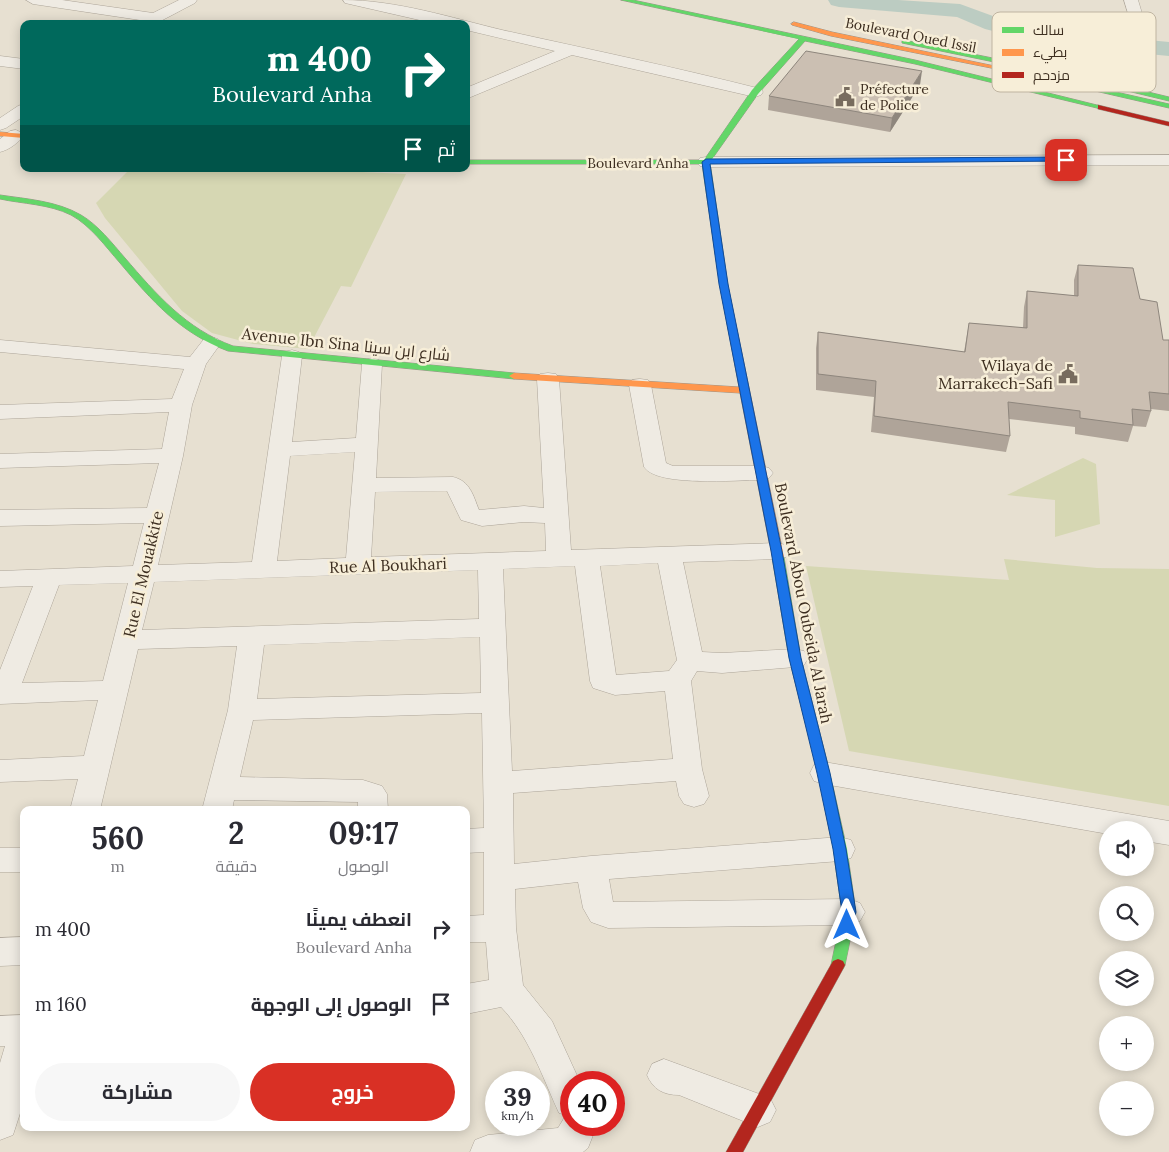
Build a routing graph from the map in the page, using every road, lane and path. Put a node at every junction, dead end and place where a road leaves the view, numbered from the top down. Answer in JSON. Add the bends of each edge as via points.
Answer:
{"nodes":[{"id":1,"x":33,"y":0,"type":"edge"},
{"id":2,"x":190,"y":0,"type":"edge"},
{"id":3,"x":350,"y":0,"type":"edge"},
{"id":4,"x":624,"y":0,"type":"edge"},
{"id":5,"x":1131,"y":0,"type":"edge"},
{"id":6,"x":1135,"y":12,"type":"edge"},
{"id":7,"x":144,"y":20,"type":"edge"},
{"id":8,"x":152,"y":20,"type":"edge"},
{"id":9,"x":439,"y":20,"type":"edge"},
{"id":10,"x":470,"y":27,"type":"edge"},
{"id":11,"x":804,"y":38,"type":"junction"},
{"id":12,"x":573,"y":49,"type":"junction"},
{"id":13,"x":992,"y":60,"type":"edge"},
{"id":14,"x":0,"y":61,"type":"edge"},
{"id":15,"x":915,"y":62,"type":"junction"},
{"id":16,"x":20,"y":64,"type":"edge"},
{"id":17,"x":992,"y":66,"type":"edge"},
{"id":18,"x":992,"y":74,"type":"edge"},
{"id":19,"x":992,"y":82,"type":"edge"},
{"id":20,"x":470,"y":92,"type":"edge"},
{"id":21,"x":755,"y":92,"type":"junction"},
{"id":22,"x":1036,"y":92,"type":"edge"},
{"id":23,"x":1073,"y":92,"type":"edge"},
{"id":24,"x":1107,"y":92,"type":"edge"},
{"id":25,"x":1140,"y":92,"type":"edge"},
{"id":26,"x":1169,"y":99,"type":"edge"},
{"id":27,"x":1169,"y":106,"type":"edge"},
{"id":28,"x":20,"y":112,"type":"edge"},
{"id":29,"x":1169,"y":114,"type":"edge"},
{"id":30,"x":1169,"y":124,"type":"edge"},
{"id":31,"x":0,"y":125,"type":"edge"},
{"id":32,"x":13,"y":135,"type":"edge"},
{"id":33,"x":0,"y":147,"type":"edge"},
{"id":34,"x":929,"y":160,"type":"junction"},
{"id":35,"x":1169,"y":160,"type":"edge"},
{"id":36,"x":470,"y":162,"type":"edge"},
{"id":37,"x":706,"y":162,"type":"junction"},
{"id":38,"x":1169,"y":177,"type":"edge"},
{"id":39,"x":0,"y":198,"type":"edge"},
{"id":40,"x":211,"y":342,"type":"junction"},
{"id":41,"x":0,"y":346,"type":"edge"},
{"id":42,"x":292,"y":356,"type":"junction"},
{"id":43,"x":196,"y":364,"type":"junction"},
{"id":44,"x":372,"y":364,"type":"junction"},
{"id":45,"x":548,"y":379,"type":"junction"},
{"id":46,"x":640,"y":385,"type":"junction"},
{"id":47,"x":744,"y":390,"type":"junction"},
{"id":48,"x":181,"y":405,"type":"junction"},
{"id":49,"x":0,"y":412,"type":"edge"},
{"id":50,"x":366,"y":444,"type":"junction"},
{"id":51,"x":279,"y":450,"type":"junction"},
{"id":52,"x":172,"y":456,"type":"junction"},
{"id":53,"x":0,"y":461,"type":"edge"},
{"id":54,"x":761,"y":473,"type":"junction"},
{"id":55,"x":364,"y":485,"type":"junction"},
{"id":56,"x":157,"y":515,"type":"junction"},
{"id":57,"x":556,"y":516,"type":"junction"},
{"id":58,"x":0,"y":518,"type":"edge"},
{"id":59,"x":777,"y":551,"type":"junction"},
{"id":60,"x":669,"y":554,"type":"junction"},
{"id":61,"x":586,"y":557,"type":"junction"},
{"id":62,"x":559,"y":558,"type":"junction"},
{"id":63,"x":490,"y":560,"type":"junction"},
{"id":64,"x":358,"y":566,"type":"junction"},
{"id":65,"x":263,"y":570,"type":"junction"},
{"id":66,"x":142,"y":573,"type":"junction"},
{"id":67,"x":49,"y":578,"type":"junction"},
{"id":68,"x":0,"y":579,"type":"edge"},
{"id":69,"x":492,"y":628,"type":"junction"},
{"id":70,"x":252,"y":635,"type":"junction"},
{"id":71,"x":127,"y":640,"type":"junction"},
{"id":72,"x":795,"y":658,"type":"junction"},
{"id":73,"x":684,"y":671,"type":"junction"},
{"id":74,"x":116,"y":690,"type":"junction"},
{"id":75,"x":2,"y":694,"type":"edge"},
{"id":76,"x":494,"y":703,"type":"junction"},
{"id":77,"x":242,"y":710,"type":"junction"},
{"id":78,"x":95,"y":766,"type":"junction"},
{"id":79,"x":688,"y":769,"type":"junction"},
{"id":80,"x":0,"y":771,"type":"edge"},
{"id":81,"x":824,"y":773,"type":"junction"},
{"id":82,"x":498,"y":783,"type":"junction"},
{"id":83,"x":694,"y":796,"type":"dead end"},
{"id":84,"x":219,"y":799,"type":"edge"},
{"id":85,"x":86,"y":806,"type":"edge"},
{"id":86,"x":373,"y":806,"type":"edge"},
{"id":87,"x":1169,"y":833,"type":"edge"},
{"id":88,"x":499,"y":839,"type":"junction"},
{"id":89,"x":470,"y":841,"type":"edge"},
{"id":90,"x":840,"y":849,"type":"junction"},
{"id":91,"x":0,"y":860,"type":"edge"},
{"id":92,"x":20,"y":860,"type":"edge"},
{"id":93,"x":591,"y":868,"type":"junction"},
{"id":94,"x":500,"y":878,"type":"junction"},
{"id":95,"x":849,"y":912,"type":"junction"},
{"id":96,"x":500,"y":928,"type":"junction"},
{"id":97,"x":470,"y":929,"type":"edge"},
{"id":98,"x":20,"y":951,"type":"edge"},
{"id":99,"x":0,"y":952,"type":"edge"},
{"id":100,"x":507,"y":991,"type":"junction"},
{"id":101,"x":470,"y":998,"type":"edge"},
{"id":102,"x":20,"y":1030,"type":"edge"},
{"id":103,"x":0,"y":1031,"type":"edge"},
{"id":104,"x":20,"y":1053,"type":"edge"},
{"id":105,"x":664,"y":1076,"type":"dead end"},
{"id":106,"x":560,"y":1077,"type":"edge"},
{"id":107,"x":758,"y":1110,"type":"junction"},
{"id":108,"x":0,"y":1122,"type":"edge"},
{"id":109,"x":575,"y":1136,"type":"edge"},
{"id":110,"x":488,"y":1152,"type":"edge"},
{"id":111,"x":734,"y":1152,"type":"edge"}],
"edges":[{"from":1,"to":7,"type":"street"},
{"from":2,"to":8,"type":"street"},
{"from":3,"to":9,"type":"street"},
{"from":4,"to":11,"type":"street","name":"Boulevard Oued Issil"},
{"from":5,"to":6,"type":"street"},
{"from":10,"to":12,"type":"street"},
{"from":11,"to":15,"type":"street","name":"Boulevard Oued Issil"},
{"from":11,"to":21,"type":"street"},
{"from":12,"to":20,"type":"street"},
{"from":12,"to":21,"type":"street"},
{"from":13,"to":17,"type":"street","name":"Boulevard Oued Issil","via":[[790,23]]},
{"from":14,"to":16,"type":"street"},
{"from":15,"to":18,"type":"street","name":"Boulevard Oued Issil"},
{"from":15,"to":19,"type":"street","name":"Boulevard Oued Issil"},
{"from":21,"to":37,"type":"street"},
{"from":22,"to":30,"type":"street","name":"Boulevard Oued Issil"},
{"from":23,"to":29,"type":"street","name":"Boulevard Oued Issil"},
{"from":24,"to":27,"type":"street","name":"Boulevard Oued Issil"},
{"from":25,"to":26,"type":"street","name":"Boulevard Oued Issil"},
{"from":28,"to":31,"type":"street"},
{"from":32,"to":33,"type":"street"},
{"from":34,"to":35,"type":"street","name":"Boulevard Anha"},
{"from":34,"to":37,"type":"street","name":"Boulevard Anha"},
{"from":34,"to":38,"type":"street","via":[[929,169]]},
{"from":36,"to":37,"type":"street","name":"Boulevard Anha"},
{"from":37,"to":47,"type":"street","name":"Boulevard Abou Oubeida Al Jarah","via":[[721,269]]},
{"from":39,"to":40,"type":"street","name":"Avenue Ibn Sina شارع ابن سينا","via":[[59,208],[80,217],[166,309]]},
{"from":40,"to":42,"type":"street","name":"Avenue Ibn Sina شارع ابن سينا","via":[[231,349]]},
{"from":40,"to":43,"type":"street","name":"Rue El Mouakkite"},
{"from":41,"to":43,"type":"street"},
{"from":42,"to":44,"type":"street","name":"Avenue Ibn Sina شارع ابن سينا"},
{"from":42,"to":51,"type":"street"},
{"from":43,"to":48,"type":"street","name":"Rue El Mouakkite"},
{"from":44,"to":45,"type":"street","name":"Avenue Ibn Sina شارع ابن سينا"},
{"from":44,"to":50,"type":"street"},
{"from":45,"to":46,"type":"street","name":"Avenue Ibn Sina شارع ابن سينا"},
{"from":45,"to":57,"type":"street"},
{"from":46,"to":47,"type":"street","name":"Avenue Ibn Sina شارع ابن سينا"},
{"from":46,"to":54,"type":"street","via":[[658,470],[670,473]]},
{"from":47,"to":54,"type":"street","name":"Boulevard Abou Oubeida Al Jarah"},
{"from":48,"to":49,"type":"street"},
{"from":48,"to":52,"type":"street","name":"Rue El Mouakkite"},
{"from":50,"to":51,"type":"street"},
{"from":50,"to":55,"type":"street"},
{"from":51,"to":65,"type":"street"},
{"from":52,"to":53,"type":"street"},
{"from":52,"to":56,"type":"street","name":"Rue El Mouakkite"},
{"from":54,"to":59,"type":"street","name":"Boulevard Abou Oubeida Al Jarah"},
{"from":55,"to":57,"type":"street","via":[[453,484],[458,488],[469,515],[482,518],[524,514]]},
{"from":55,"to":64,"type":"street"},
{"from":56,"to":58,"type":"street"},
{"from":56,"to":66,"type":"street","name":"Rue El Mouakkite"},
{"from":57,"to":62,"type":"street"},
{"from":59,"to":60,"type":"street","name":"Rue Al Boukhari"},
{"from":59,"to":72,"type":"street","name":"Boulevard Abou Oubeida Al Jarah"},
{"from":60,"to":61,"type":"street","name":"Rue Al Boukhari"},
{"from":60,"to":73,"type":"street"},
{"from":61,"to":62,"type":"street","name":"Rue Al Boukhari"},
{"from":61,"to":73,"type":"street","via":[[603,681],[615,685]]},
{"from":62,"to":63,"type":"street","name":"Rue Al Boukhari"},
{"from":63,"to":64,"type":"street","name":"Rue Al Boukhari"},
{"from":63,"to":69,"type":"street"},
{"from":64,"to":65,"type":"street","name":"Rue Al Boukhari"},
{"from":65,"to":66,"type":"street","name":"Rue Al Boukhari"},
{"from":66,"to":67,"type":"street","name":"Rue Al Boukhari"},
{"from":66,"to":71,"type":"street","name":"Rue El Mouakkite"},
{"from":67,"to":68,"type":"street","name":"Rue Al Boukhari"},
{"from":67,"to":75,"type":"street"},
{"from":69,"to":70,"type":"street"},
{"from":69,"to":76,"type":"street"},
{"from":70,"to":71,"type":"street"},
{"from":70,"to":77,"type":"street"},
{"from":71,"to":74,"type":"street","name":"Rue El Mouakkite"},
{"from":72,"to":73,"type":"street","via":[[722,663]]},
{"from":72,"to":81,"type":"street","name":"Boulevard Abou Oubeida Al Jarah"},
{"from":73,"to":79,"type":"street"},
{"from":74,"to":75,"type":"street"},
{"from":74,"to":78,"type":"street","name":"Rue El Mouakkite"},
{"from":76,"to":77,"type":"street"},
{"from":76,"to":82,"type":"street"},
{"from":77,"to":84,"type":"street"},
{"from":78,"to":80,"type":"street"},
{"from":78,"to":85,"type":"street","name":"Rue El Mouakkite"},
{"from":79,"to":82,"type":"street"},
{"from":79,"to":83,"type":"street"},
{"from":81,"to":87,"type":"street"},
{"from":81,"to":90,"type":"street","name":"Boulevard Abou Oubeida Al Jarah"},
{"from":82,"to":88,"type":"street"},
{"from":84,"to":86,"type":"street","via":[[363,790],[372,794]]},
{"from":88,"to":89,"type":"street"},
{"from":88,"to":94,"type":"street"},
{"from":90,"to":93,"type":"street"},
{"from":90,"to":95,"type":"street","name":"Boulevard Abou Oubeida Al Jarah"},
{"from":91,"to":92,"type":"street"},
{"from":93,"to":94,"type":"street"},
{"from":93,"to":95,"type":"street","via":[[599,908],[608,915]]},
{"from":94,"to":96,"type":"street"},
{"from":95,"to":107,"type":"street","name":"Boulevard Abou Oubeida Al Jarah","via":[[839,964]]},
{"from":96,"to":97,"type":"street"},
{"from":96,"to":100,"type":"street"},
{"from":98,"to":99,"type":"street"},
{"from":100,"to":101,"type":"street"},
{"from":100,"to":106,"type":"street","via":[[540,1032]]},
{"from":102,"to":103,"type":"street"},
{"from":104,"to":108,"type":"street"},
{"from":105,"to":107,"type":"street"},
{"from":107,"to":111,"type":"street","name":"Boulevard Abou Oubeida Al Jarah"},
{"from":109,"to":110,"type":"street","via":[[566,1144]]}]}
